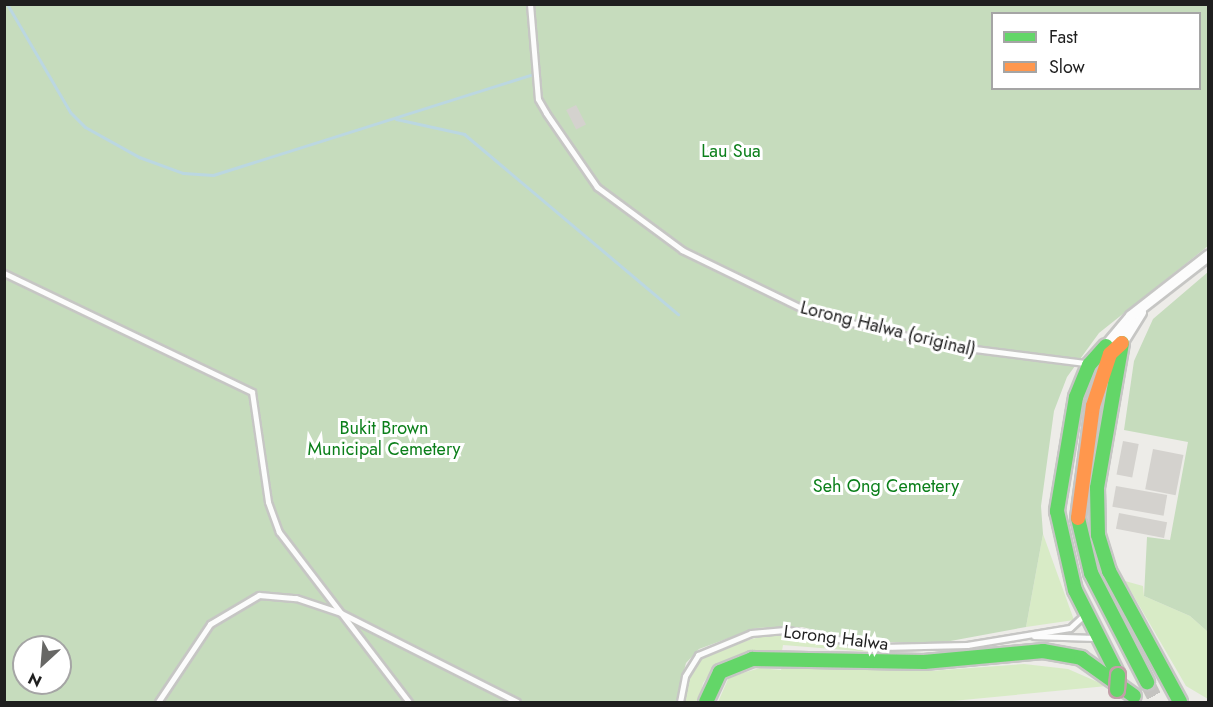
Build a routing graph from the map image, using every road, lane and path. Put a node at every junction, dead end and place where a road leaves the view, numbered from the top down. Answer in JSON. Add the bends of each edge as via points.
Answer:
{"nodes":[{"id":1,"x":530,"y":4,"type":"edge"},
{"id":2,"x":1209,"y":256,"type":"edge"},
{"id":3,"x":4,"y":273,"type":"edge"},
{"id":4,"x":1141,"y":312,"type":"junction"},
{"id":5,"x":1122,"y":343,"type":"junction"},
{"id":6,"x":1106,"y":346,"type":"junction"},
{"id":7,"x":1089,"y":365,"type":"junction"},
{"id":8,"x":1084,"y":608,"type":"junction"},
{"id":9,"x":341,"y":613,"type":"junction"},
{"id":10,"x":1030,"y":635,"type":"junction"},
{"id":11,"x":1103,"y":642,"type":"junction"},
{"id":12,"x":1141,"y":688,"type":"junction"},
{"id":13,"x":158,"y":702,"type":"edge"},
{"id":14,"x":410,"y":702,"type":"edge"},
{"id":15,"x":517,"y":702,"type":"edge"},
{"id":16,"x":680,"y":702,"type":"edge"},
{"id":17,"x":706,"y":702,"type":"edge"},
{"id":18,"x":1108,"y":702,"type":"edge"},
{"id":19,"x":1180,"y":702,"type":"edge"}],
"edges":[{"from":1,"to":7,"type":"lane","name":"Lorong Halwa (original)","via":[[538,99],[558,132],[597,187],[682,250],[813,314],[951,346]]},
{"from":2,"to":4,"type":"street"},
{"from":3,"to":9,"type":"lane","via":[[252,392],[268,502],[279,532]]},
{"from":4,"to":5,"type":"street"},
{"from":4,"to":6,"type":"street"},
{"from":5,"to":12,"type":"main road","via":[[1110,354],[1093,406],[1078,519],[1091,573]]},
{"from":5,"to":19,"type":"main road","via":[[1097,488],[1096,526],[1109,571]]},
{"from":6,"to":7,"type":"main road"},
{"from":6,"to":12,"type":"main road","via":[[1088,400],[1073,528],[1085,577]]},
{"from":7,"to":8,"type":"main road","via":[[1069,426],[1057,511],[1063,553]]},
{"from":8,"to":10,"type":"lane","name":"Lorong Halwa","via":[[1080,622],[1070,628]]},
{"from":8,"to":11,"type":"main road"},
{"from":9,"to":13,"type":"lane","via":[[296,598],[259,595],[210,624]]},
{"from":9,"to":14,"type":"lane"},
{"from":9,"to":15,"type":"lane"},
{"from":10,"to":11,"type":"lane","name":"Lorong Halwa"},
{"from":10,"to":16,"type":"lane","name":"Lorong Halwa","via":[[967,645],[881,647],[788,630],[751,633],[698,655],[685,676]]},
{"from":11,"to":18,"type":"main road","bridge":true,"via":[[1118,675],[1117,690]]},
{"from":12,"to":17,"type":"main road","via":[[1081,658],[1043,651],[924,662],[752,659],[720,672]]}]}
